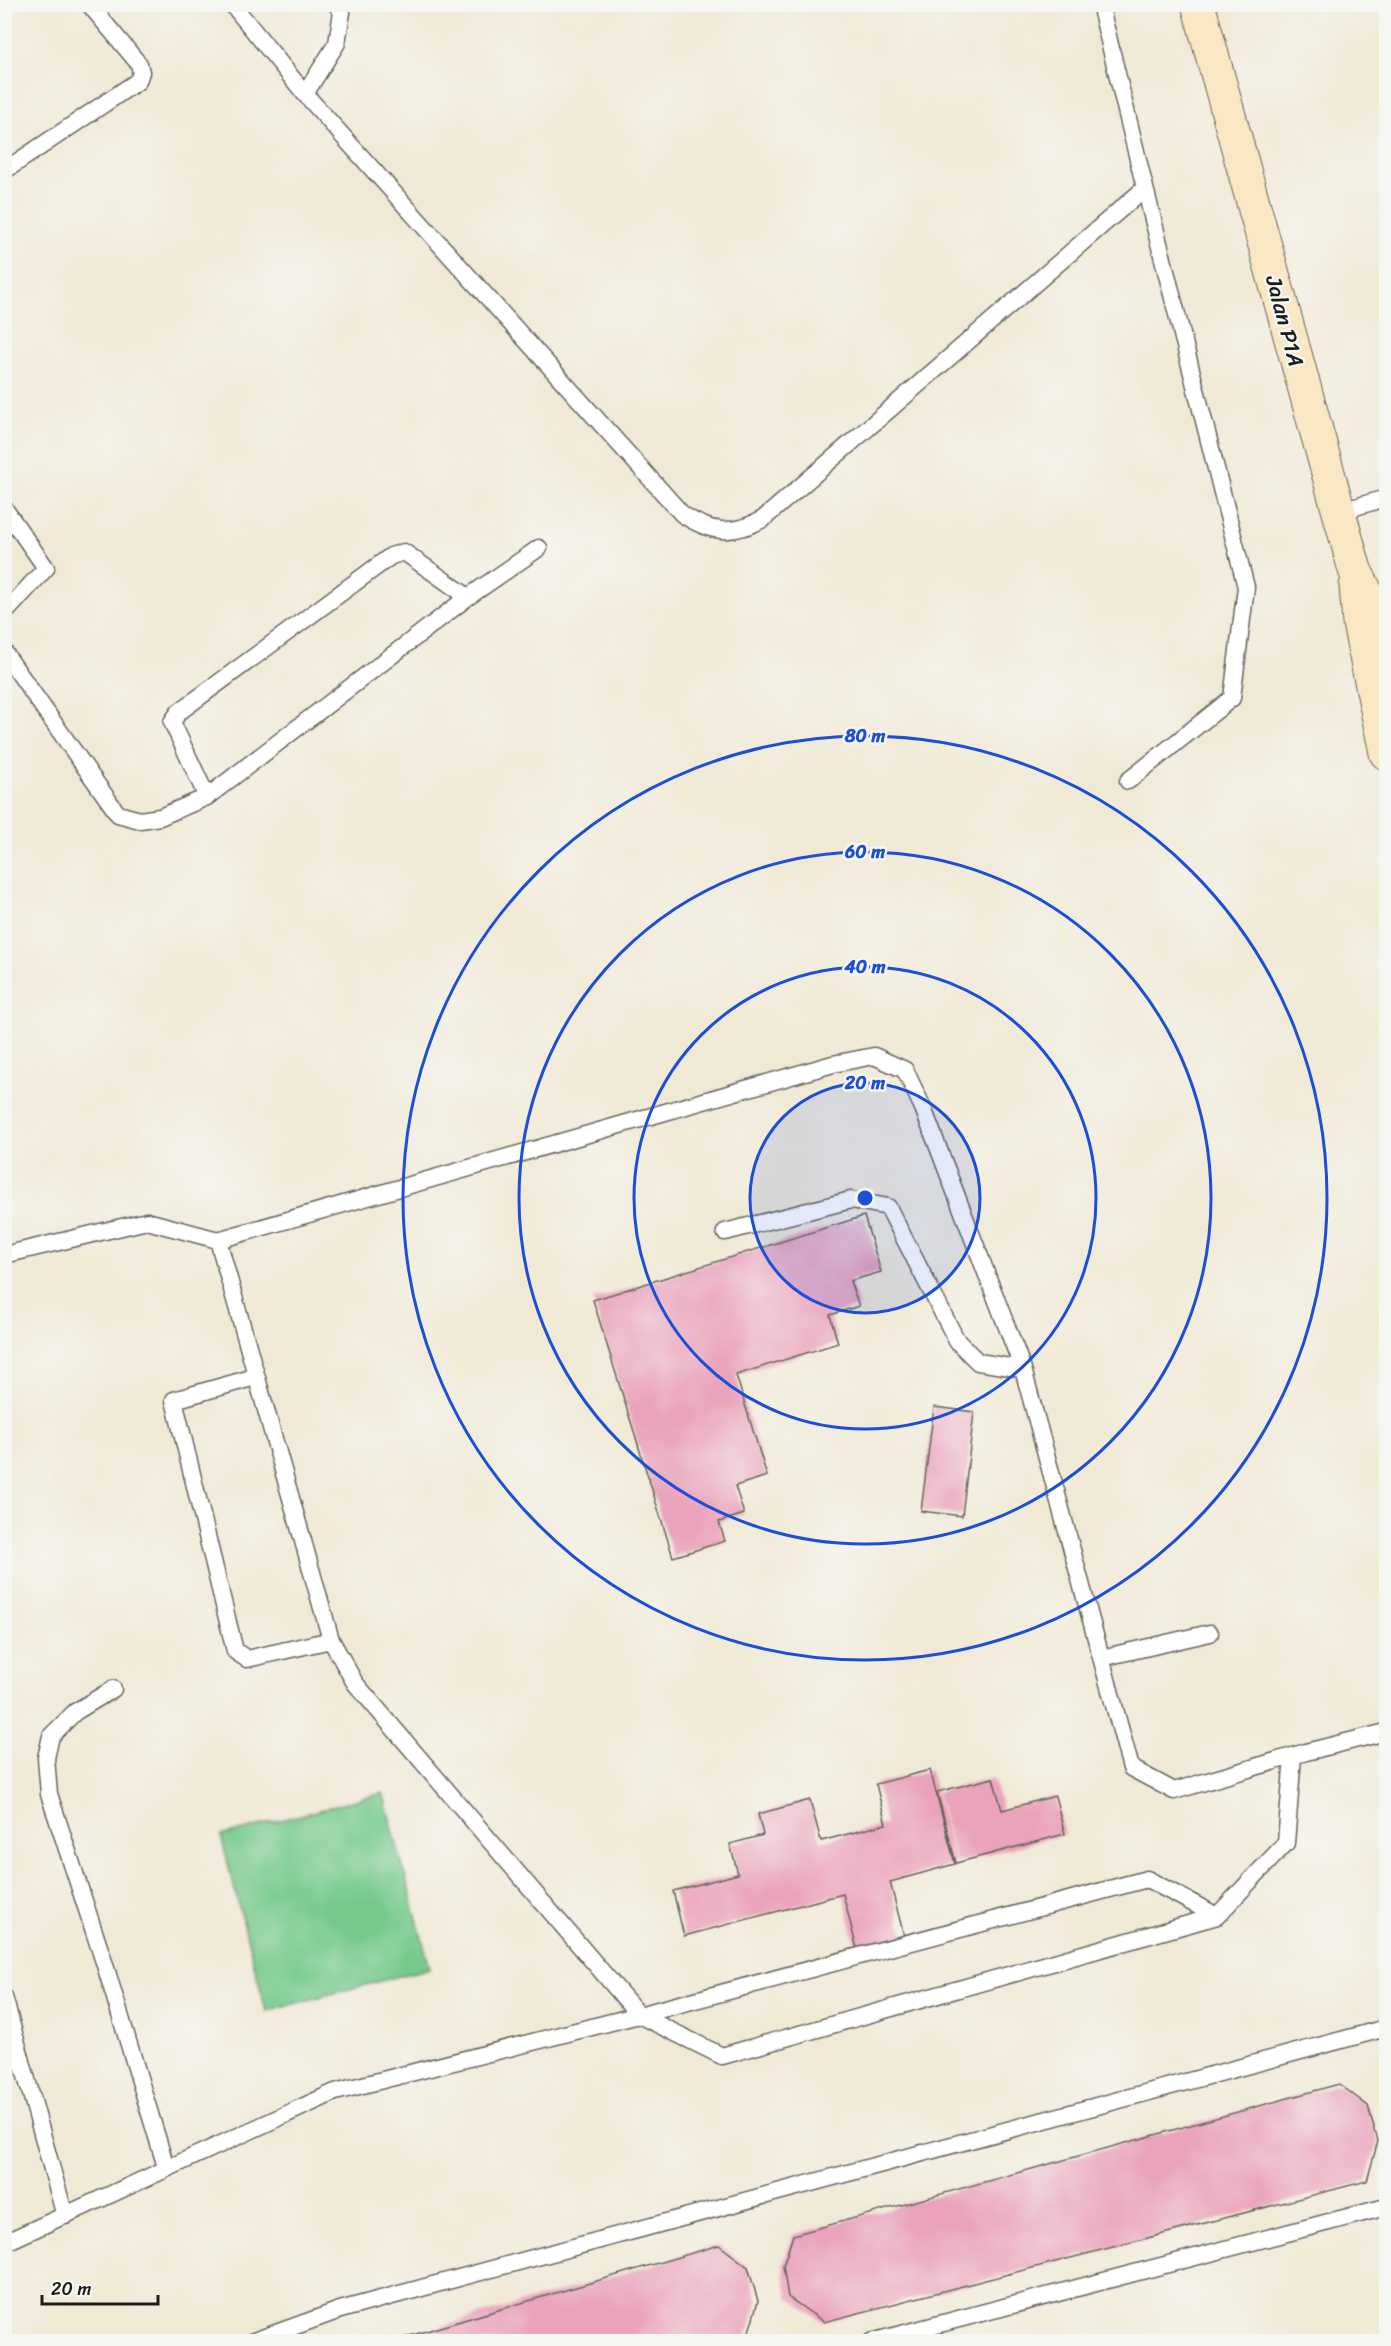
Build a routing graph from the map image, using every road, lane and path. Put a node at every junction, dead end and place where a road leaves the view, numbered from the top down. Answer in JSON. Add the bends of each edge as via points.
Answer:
{"nodes":[{"id":1,"x":89,"y":4,"type":"edge"},
{"id":2,"x":232,"y":4,"type":"edge"},
{"id":3,"x":336,"y":4,"type":"edge"},
{"id":4,"x":1100,"y":4,"type":"edge"},
{"id":5,"x":1198,"y":4,"type":"edge"},
{"id":6,"x":305,"y":94,"type":"junction"},
{"id":7,"x":4,"y":171,"type":"edge"},
{"id":8,"x":1145,"y":188,"type":"junction"},
{"id":9,"x":1386,"y":498,"type":"edge"},
{"id":10,"x":4,"y":508,"type":"edge"},
{"id":11,"x":1338,"y":512,"type":"junction"},
{"id":12,"x":539,"y":548,"type":"dead end"},
{"id":13,"x":1355,"y":570,"type":"junction"},
{"id":14,"x":468,"y":597,"type":"junction"},
{"id":15,"x":4,"y":614,"type":"edge"},
{"id":16,"x":1386,"y":632,"type":"edge"},
{"id":17,"x":4,"y":652,"type":"edge"},
{"id":18,"x":1386,"y":753,"type":"edge"},
{"id":19,"x":1128,"y":781,"type":"dead end"},
{"id":20,"x":207,"y":797,"type":"junction"},
{"id":21,"x":725,"y":1232,"type":"dead end"},
{"id":22,"x":218,"y":1240,"type":"junction"},
{"id":23,"x":4,"y":1255,"type":"edge"},
{"id":24,"x":1023,"y":1369,"type":"junction"},
{"id":25,"x":255,"y":1377,"type":"junction"},
{"id":26,"x":1210,"y":1633,"type":"dead end"},
{"id":27,"x":331,"y":1640,"type":"junction"},
{"id":28,"x":1101,"y":1658,"type":"junction"},
{"id":29,"x":113,"y":1689,"type":"dead end"},
{"id":30,"x":1386,"y":1732,"type":"edge"},
{"id":31,"x":1293,"y":1756,"type":"junction"},
{"id":32,"x":1217,"y":1916,"type":"junction"},
{"id":33,"x":4,"y":1997,"type":"edge"},
{"id":34,"x":639,"y":2015,"type":"junction"},
{"id":35,"x":1386,"y":2028,"type":"edge"},
{"id":36,"x":166,"y":2168,"type":"junction"},
{"id":37,"x":1386,"y":2206,"type":"edge"},
{"id":38,"x":65,"y":2216,"type":"junction"},
{"id":39,"x":4,"y":2243,"type":"edge"},
{"id":40,"x":251,"y":2342,"type":"edge"},
{"id":41,"x":871,"y":2342,"type":"edge"}],
"edges":[{"from":1,"to":7,"type":"lane","via":[[139,64],[138,81]]},
{"from":2,"to":6,"type":"lane"},
{"from":3,"to":6,"type":"lane","via":[[342,12],[337,43]]},
{"from":4,"to":8,"type":"lane"},
{"from":5,"to":11,"type":"main road","name":"Jalan P1A"},
{"from":6,"to":8,"type":"lane","via":[[682,514],[714,530],[750,526],[763,519]]},
{"from":8,"to":19,"type":"lane","via":[[1246,587],[1232,698]]},
{"from":9,"to":11,"type":"lane"},
{"from":10,"to":15,"type":"lane","via":[[46,568]]},
{"from":11,"to":13,"type":"main road","name":"Jalan P1A"},
{"from":12,"to":14,"type":"lane"},
{"from":13,"to":16,"type":"main road","name":"Jalan P1A"},
{"from":13,"to":18,"type":"main road","via":[[1359,623]]},
{"from":14,"to":20,"type":"lane"},
{"from":14,"to":20,"type":"lane","via":[[404,552],[391,556],[179,712],[172,722]]},
{"from":17,"to":20,"type":"lane","via":[[118,814],[140,820],[160,817]]},
{"from":21,"to":24,"type":"lane","via":[[851,1200],[888,1207],[957,1341],[978,1362]]},
{"from":22,"to":23,"type":"lane","via":[[147,1221]]},
{"from":22,"to":24,"type":"lane","via":[[833,1064],[874,1056],[905,1070]]},
{"from":22,"to":25,"type":"lane"},
{"from":24,"to":28,"type":"lane"},
{"from":25,"to":27,"type":"lane"},
{"from":25,"to":27,"type":"lane","via":[[174,1400],[235,1651],[247,1659]]},
{"from":26,"to":28,"type":"lane"},
{"from":27,"to":34,"type":"lane","via":[[355,1683]]},
{"from":28,"to":31,"type":"lane","via":[[1131,1768],[1174,1791]]},
{"from":29,"to":36,"type":"lane","via":[[75,1712],[51,1736],[46,1758],[49,1794]]},
{"from":30,"to":31,"type":"lane"},
{"from":31,"to":32,"type":"lane","via":[[1286,1843]]},
{"from":32,"to":34,"type":"lane","via":[[1147,1879]]},
{"from":32,"to":34,"type":"lane","via":[[722,2056]]},
{"from":33,"to":38,"type":"lane"},
{"from":34,"to":36,"type":"lane","via":[[335,2092]]},
{"from":35,"to":40,"type":"lane","via":[[340,2310]]},
{"from":36,"to":38,"type":"lane"},
{"from":37,"to":41,"type":"lane"},
{"from":38,"to":39,"type":"lane"}]}
